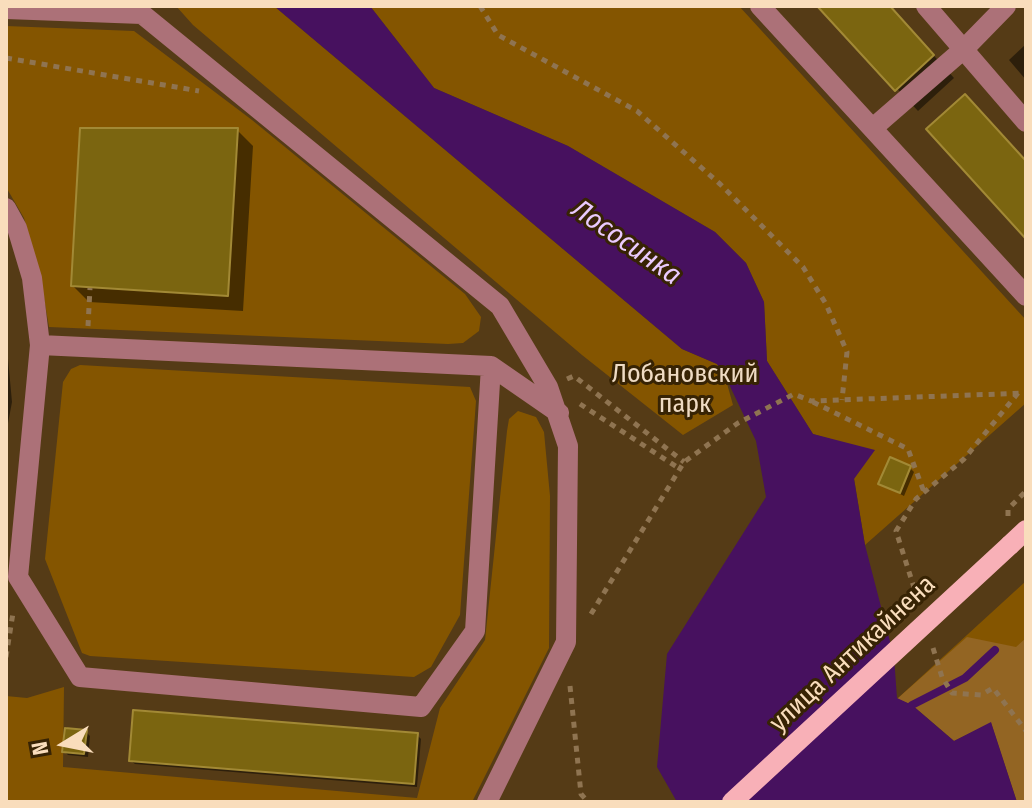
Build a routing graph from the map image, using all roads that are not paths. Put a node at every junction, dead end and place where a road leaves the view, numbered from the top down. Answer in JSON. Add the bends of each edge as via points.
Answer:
{"nodes":[{"id":1,"x":760,"y":6,"type":"edge"},
{"id":2,"x":926,"y":6,"type":"edge"},
{"id":3,"x":1006,"y":6,"type":"edge"},
{"id":4,"x":6,"y":9,"type":"edge"},
{"id":5,"x":965,"y":48,"type":"junction"},
{"id":6,"x":1026,"y":122,"type":"edge"},
{"id":7,"x":874,"y":127,"type":"junction"},
{"id":8,"x":6,"y":208,"type":"edge"},
{"id":9,"x":1026,"y":296,"type":"edge"},
{"id":10,"x":40,"y":345,"type":"junction"},
{"id":11,"x":491,"y":366,"type":"junction"},
{"id":12,"x":556,"y":406,"type":"junction"},
{"id":13,"x":1026,"y":530,"type":"edge"},
{"id":14,"x":487,"y":802,"type":"edge"},
{"id":15,"x":732,"y":802,"type":"edge"}],
"edges":[{"from":1,"to":7,"type":"street"},
{"from":2,"to":5,"type":"street"},
{"from":3,"to":5,"type":"street"},
{"from":4,"to":12,"type":"street","via":[[142,14],[500,306]]},
{"from":5,"to":6,"type":"street"},
{"from":5,"to":7,"type":"street"},
{"from":7,"to":9,"type":"street"},
{"from":8,"to":10,"type":"street","via":[[32,278]]},
{"from":10,"to":11,"type":"street"},
{"from":10,"to":11,"type":"street","via":[[18,577],[80,677],[421,707],[475,631]]},
{"from":11,"to":12,"type":"street"},
{"from":12,"to":14,"type":"street","via":[[568,446],[566,642]]},
{"from":13,"to":15,"type":"main road","name":"улица Антикайнена","bridge":true}]}
